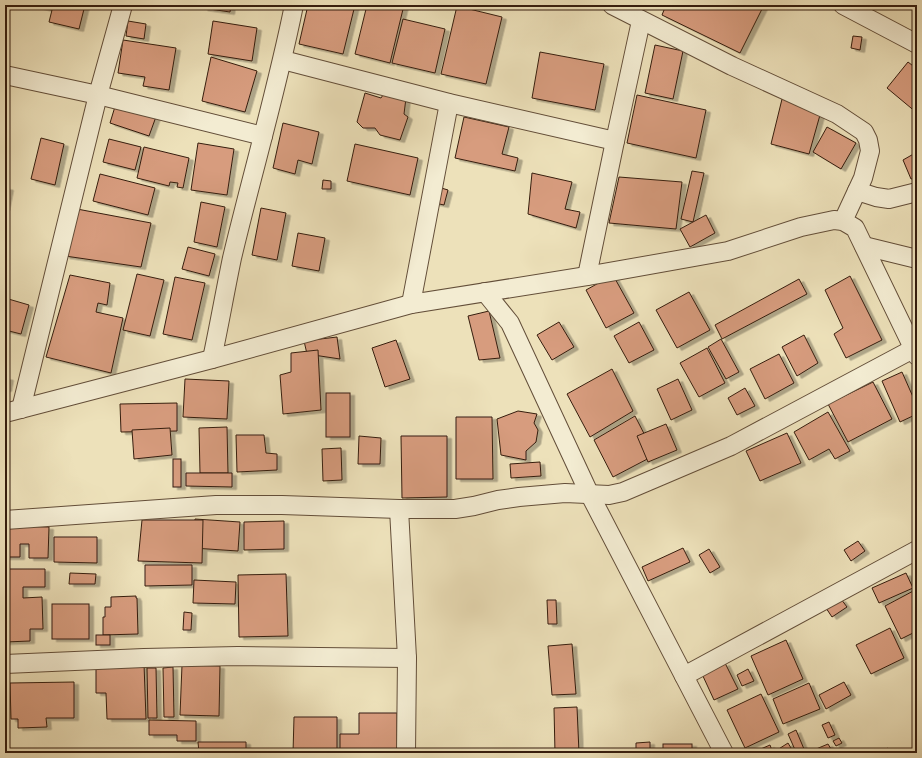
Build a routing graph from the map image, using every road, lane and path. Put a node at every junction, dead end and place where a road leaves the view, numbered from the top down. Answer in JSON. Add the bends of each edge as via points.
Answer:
{"nodes":[{"id":1,"x":123,"y":5,"type":"edge"},
{"id":2,"x":294,"y":5,"type":"edge"},
{"id":3,"x":612,"y":5,"type":"edge"},
{"id":4,"x":843,"y":5,"type":"edge"},
{"id":5,"x":641,"y":21,"type":"junction"},
{"id":6,"x":917,"y":44,"type":"edge"},
{"id":7,"x":283,"y":60,"type":"junction"},
{"id":8,"x":5,"y":76,"type":"edge"},
{"id":9,"x":98,"y":95,"type":"junction"},
{"id":10,"x":449,"y":103,"type":"junction"},
{"id":11,"x":262,"y":136,"type":"junction"},
{"id":12,"x":615,"y":141,"type":"junction"},
{"id":13,"x":857,"y":191,"type":"junction"},
{"id":14,"x":917,"y":192,"type":"edge"},
{"id":15,"x":843,"y":221,"type":"junction"},
{"id":16,"x":864,"y":246,"type":"junction"},
{"id":17,"x":917,"y":259,"type":"edge"},
{"id":18,"x":587,"y":276,"type":"junction"},
{"id":19,"x":485,"y":292,"type":"junction"},
{"id":20,"x":411,"y":304,"type":"junction"},
{"id":21,"x":915,"y":353,"type":"edge"},
{"id":22,"x":212,"y":360,"type":"junction"},
{"id":23,"x":13,"y":411,"type":"edge"},
{"id":24,"x":590,"y":494,"type":"junction"},
{"id":25,"x":399,"y":509,"type":"junction"},
{"id":26,"x":5,"y":520,"type":"edge"},
{"id":27,"x":917,"y":550,"type":"edge"},
{"id":28,"x":407,"y":658,"type":"junction"},
{"id":29,"x":5,"y":664,"type":"edge"},
{"id":30,"x":684,"y":676,"type":"junction"},
{"id":31,"x":406,"y":753,"type":"edge"},
{"id":32,"x":724,"y":753,"type":"edge"}],
"edges":[{"from":1,"to":9,"type":"street"},
{"from":2,"to":7,"type":"street"},
{"from":3,"to":5,"type":"street"},
{"from":4,"to":6,"type":"street"},
{"from":5,"to":12,"type":"street"},
{"from":5,"to":13,"type":"street","via":[[837,114],[864,132],[870,151],[864,178]]},
{"from":7,"to":10,"type":"street"},
{"from":7,"to":11,"type":"street"},
{"from":8,"to":9,"type":"street"},
{"from":9,"to":11,"type":"street"},
{"from":9,"to":23,"type":"street"},
{"from":10,"to":12,"type":"street"},
{"from":10,"to":20,"type":"street"},
{"from":11,"to":22,"type":"street","via":[[232,259]]},
{"from":12,"to":18,"type":"street"},
{"from":13,"to":14,"type":"street","via":[[889,199]]},
{"from":13,"to":15,"type":"street"},
{"from":15,"to":16,"type":"street","via":[[855,228]]},
{"from":15,"to":18,"type":"street","via":[[834,220],[801,227],[728,251]]},
{"from":16,"to":17,"type":"street"},
{"from":16,"to":21,"type":"street"},
{"from":18,"to":19,"type":"street"},
{"from":19,"to":20,"type":"street"},
{"from":19,"to":24,"type":"street","via":[[510,323]]},
{"from":20,"to":22,"type":"street"},
{"from":21,"to":24,"type":"street","via":[[731,446],[623,492]]},
{"from":22,"to":23,"type":"street"},
{"from":24,"to":25,"type":"street","via":[[519,497],[455,509]]},
{"from":24,"to":30,"type":"street"},
{"from":25,"to":26,"type":"street","via":[[216,505]]},
{"from":25,"to":28,"type":"street"},
{"from":27,"to":30,"type":"street"},
{"from":28,"to":29,"type":"street","via":[[230,656]]},
{"from":28,"to":31,"type":"street"},
{"from":30,"to":32,"type":"street"}]}
